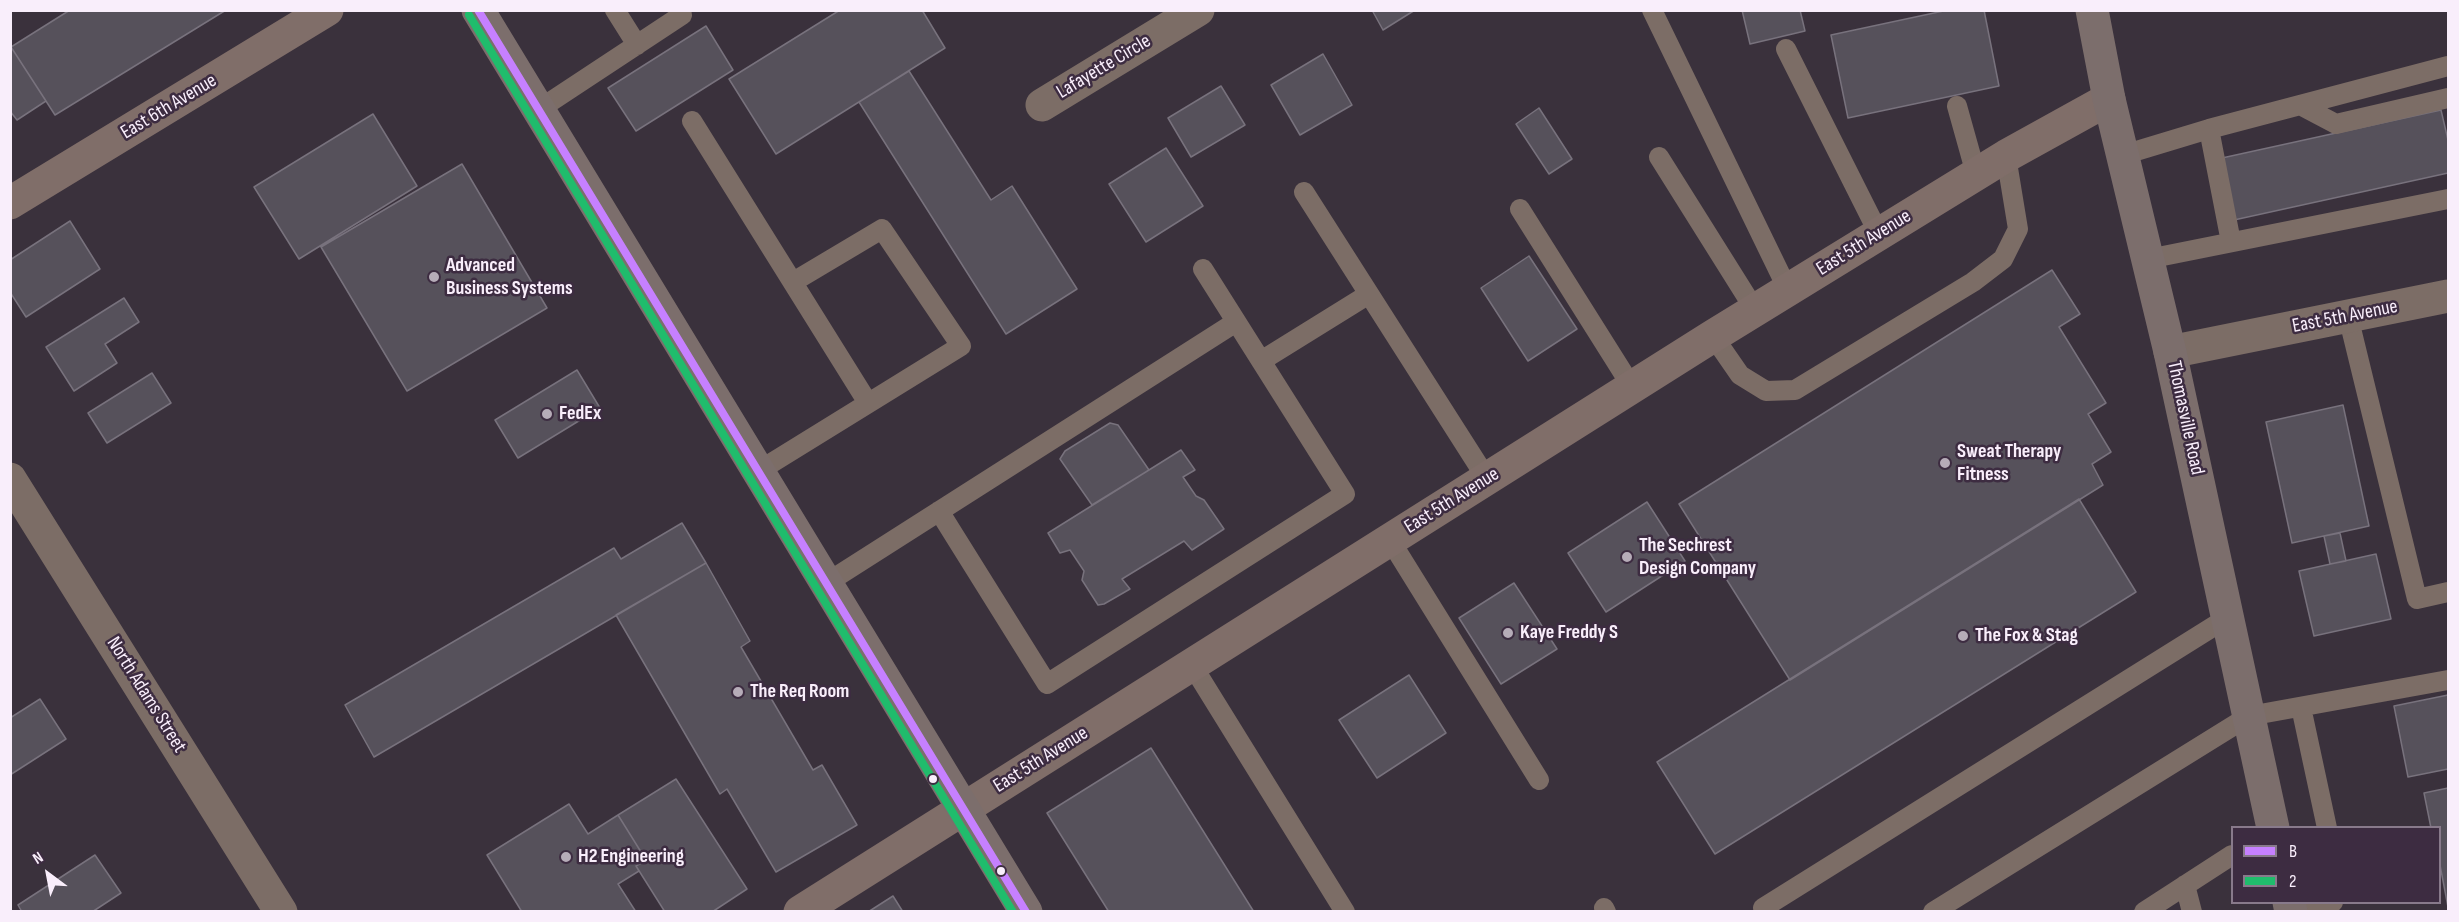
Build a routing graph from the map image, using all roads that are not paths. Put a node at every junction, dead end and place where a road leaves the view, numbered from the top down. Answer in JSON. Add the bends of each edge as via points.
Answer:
{"nodes":[{"id":1,"x":327,"y":10,"type":"edge"},
{"id":2,"x":478,"y":10,"type":"edge"},
{"id":3,"x":615,"y":10,"type":"edge"},
{"id":4,"x":1198,"y":10,"type":"edge"},
{"id":5,"x":1652,"y":10,"type":"edge"},
{"id":6,"x":2092,"y":10,"type":"edge"},
{"id":7,"x":682,"y":15,"type":"dead end"},
{"id":8,"x":638,"y":45,"type":"junction"},
{"id":9,"x":1786,"y":49,"type":"dead end"},
{"id":10,"x":2448,"y":66,"type":"edge"},
{"id":11,"x":2448,"y":98,"type":"edge"},
{"id":12,"x":2109,"y":99,"type":"junction"},
{"id":13,"x":1042,"y":105,"type":"dead end"},
{"id":14,"x":2300,"y":105,"type":"junction"},
{"id":15,"x":1957,"y":106,"type":"dead end"},
{"id":16,"x":538,"y":110,"type":"junction"},
{"id":17,"x":692,"y":121,"type":"dead end"},
{"id":18,"x":2209,"y":129,"type":"junction"},
{"id":19,"x":2123,"y":155,"type":"junction"},
{"id":20,"x":2006,"y":156,"type":"junction"},
{"id":21,"x":1659,"y":158,"type":"dead end"},
{"id":22,"x":1976,"y":174,"type":"junction"},
{"id":23,"x":2448,"y":188,"type":"edge"},
{"id":24,"x":1304,"y":192,"type":"dead end"},
{"id":25,"x":2448,"y":199,"type":"edge"},
{"id":26,"x":10,"y":203,"type":"edge"},
{"id":27,"x":1520,"y":209,"type":"dead end"},
{"id":28,"x":2386,"y":211,"type":"junction"},
{"id":29,"x":1879,"y":234,"type":"junction"},
{"id":30,"x":2231,"y":242,"type":"junction"},
{"id":31,"x":2148,"y":259,"type":"junction"},
{"id":32,"x":1203,"y":269,"type":"dead end"},
{"id":33,"x":792,"y":282,"type":"junction"},
{"id":34,"x":1788,"y":290,"type":"junction"},
{"id":35,"x":1369,"y":294,"type":"junction"},
{"id":36,"x":2448,"y":296,"type":"edge"},
{"id":37,"x":1755,"y":310,"type":"junction"},
{"id":38,"x":2348,"y":316,"type":"junction"},
{"id":39,"x":1236,"y":322,"type":"junction"},
{"id":40,"x":1713,"y":336,"type":"junction"},
{"id":41,"x":2170,"y":352,"type":"junction"},
{"id":42,"x":1261,"y":361,"type":"junction"},
{"id":43,"x":1632,"y":387,"type":"junction"},
{"id":44,"x":868,"y":403,"type":"junction"},
{"id":45,"x":758,"y":472,"type":"junction"},
{"id":46,"x":10,"y":479,"type":"edge"},
{"id":47,"x":1487,"y":479,"type":"junction"},
{"id":48,"x":939,"y":511,"type":"junction"},
{"id":49,"x":1390,"y":540,"type":"junction"},
{"id":50,"x":825,"y":584,"type":"junction"},
{"id":51,"x":2448,"y":592,"type":"edge"},
{"id":52,"x":2227,"y":618,"type":"junction"},
{"id":53,"x":1192,"y":665,"type":"junction"},
{"id":54,"x":2448,"y":680,"type":"edge"},
{"id":55,"x":2301,"y":707,"type":"junction"},
{"id":56,"x":2249,"y":716,"type":"junction"},
{"id":57,"x":1539,"y":780,"type":"dead end"},
{"id":58,"x":963,"y":809,"type":"junction"},
{"id":59,"x":2273,"y":826,"type":"edge"},
{"id":60,"x":2327,"y":826,"type":"edge"},
{"id":61,"x":2231,"y":856,"type":"edge"},
{"id":62,"x":2185,"y":885,"type":"junction"},
{"id":63,"x":2328,"y":904,"type":"edge"},
{"id":64,"x":281,"y":912,"type":"edge"},
{"id":65,"x":800,"y":912,"type":"edge"},
{"id":66,"x":1026,"y":912,"type":"edge"},
{"id":67,"x":1345,"y":912,"type":"edge"},
{"id":68,"x":1765,"y":912,"type":"edge"},
{"id":69,"x":1933,"y":912,"type":"edge"},
{"id":70,"x":2144,"y":912,"type":"edge"},
{"id":71,"x":2192,"y":912,"type":"edge"},
{"id":72,"x":2292,"y":912,"type":"edge"}],
"edges":[{"from":1,"to":26,"type":"street","name":"East 6th Avenue"},
{"from":2,"to":16,"type":"main road"},
{"from":3,"to":8,"type":"lane"},
{"from":4,"to":13,"type":"street","name":"Lafayette Circle"},
{"from":5,"to":34,"type":"lane"},
{"from":6,"to":12,"type":"main road","name":"Thomasville Road"},
{"from":7,"to":8,"type":"lane"},
{"from":8,"to":16,"type":"lane"},
{"from":9,"to":29,"type":"lane"},
{"from":10,"to":14,"type":"lane"},
{"from":11,"to":14,"type":"lane","via":[[2336,124]]},
{"from":12,"to":19,"type":"main road","name":"Thomasville Road"},
{"from":12,"to":20,"type":"street","name":"East 5th Avenue"},
{"from":14,"to":18,"type":"lane"},
{"from":15,"to":22,"type":"lane"},
{"from":16,"to":45,"type":"main road"},
{"from":17,"to":33,"type":"lane"},
{"from":18,"to":19,"type":"lane"},
{"from":18,"to":30,"type":"lane"},
{"from":19,"to":31,"type":"main road","name":"Thomasville Road"},
{"from":20,"to":22,"type":"street","name":"East 5th Avenue"},
{"from":20,"to":40,"type":"lane","via":[[2018,229],[2003,259],[1973,282],[1795,390],[1766,391],[1740,375]]},
{"from":21,"to":37,"type":"lane"},
{"from":22,"to":29,"type":"street","name":"East 5th Avenue"},
{"from":23,"to":28,"type":"lane","via":[[2401,199]]},
{"from":24,"to":35,"type":"lane"},
{"from":25,"to":28,"type":"lane"},
{"from":27,"to":43,"type":"lane"},
{"from":28,"to":30,"type":"lane"},
{"from":29,"to":34,"type":"street","name":"East 5th Avenue"},
{"from":30,"to":31,"type":"lane"},
{"from":31,"to":41,"type":"main road","name":"Thomasville Road"},
{"from":32,"to":39,"type":"lane"},
{"from":33,"to":44,"type":"lane"},
{"from":33,"to":44,"type":"lane","via":[[882,229],[960,346]]},
{"from":34,"to":37,"type":"street","name":"East 5th Avenue"},
{"from":35,"to":42,"type":"lane"},
{"from":35,"to":47,"type":"lane"},
{"from":36,"to":38,"type":"street","name":"East 5th Avenue"},
{"from":37,"to":40,"type":"street","name":"East 5th Avenue"},
{"from":38,"to":41,"type":"street","name":"East 5th Avenue"},
{"from":38,"to":51,"type":"lane","via":[[2417,599]]},
{"from":39,"to":42,"type":"lane"},
{"from":39,"to":48,"type":"lane"},
{"from":40,"to":43,"type":"street","name":"East 5th Avenue"},
{"from":41,"to":52,"type":"main road","name":"Thomasville Road"},
{"from":42,"to":48,"type":"lane","via":[[1345,494],[1047,684]]},
{"from":43,"to":47,"type":"street","name":"East 5th Avenue"},
{"from":44,"to":45,"type":"lane"},
{"from":45,"to":50,"type":"main road"},
{"from":46,"to":64,"type":"street","name":"North Adams Street"},
{"from":47,"to":49,"type":"street","name":"East 5th Avenue"},
{"from":48,"to":50,"type":"lane"},
{"from":49,"to":53,"type":"street","name":"East 5th Avenue"},
{"from":49,"to":57,"type":"lane"},
{"from":50,"to":58,"type":"main road"},
{"from":52,"to":56,"type":"main road","name":"Thomasville Road"},
{"from":52,"to":68,"type":"lane","via":[[1762,908]]},
{"from":53,"to":58,"type":"street","name":"East 5th Avenue"},
{"from":53,"to":67,"type":"lane"},
{"from":54,"to":55,"type":"lane"},
{"from":55,"to":56,"type":"lane"},
{"from":55,"to":60,"type":"lane"},
{"from":56,"to":59,"type":"main road","name":"Thomasville Road"},
{"from":56,"to":69,"type":"lane"},
{"from":58,"to":65,"type":"street","name":"East 5th Avenue"},
{"from":58,"to":66,"type":"main road"},
{"from":61,"to":62,"type":"lane"},
{"from":62,"to":70,"type":"lane"},
{"from":62,"to":71,"type":"lane"},
{"from":63,"to":72,"type":"lane"}]}
